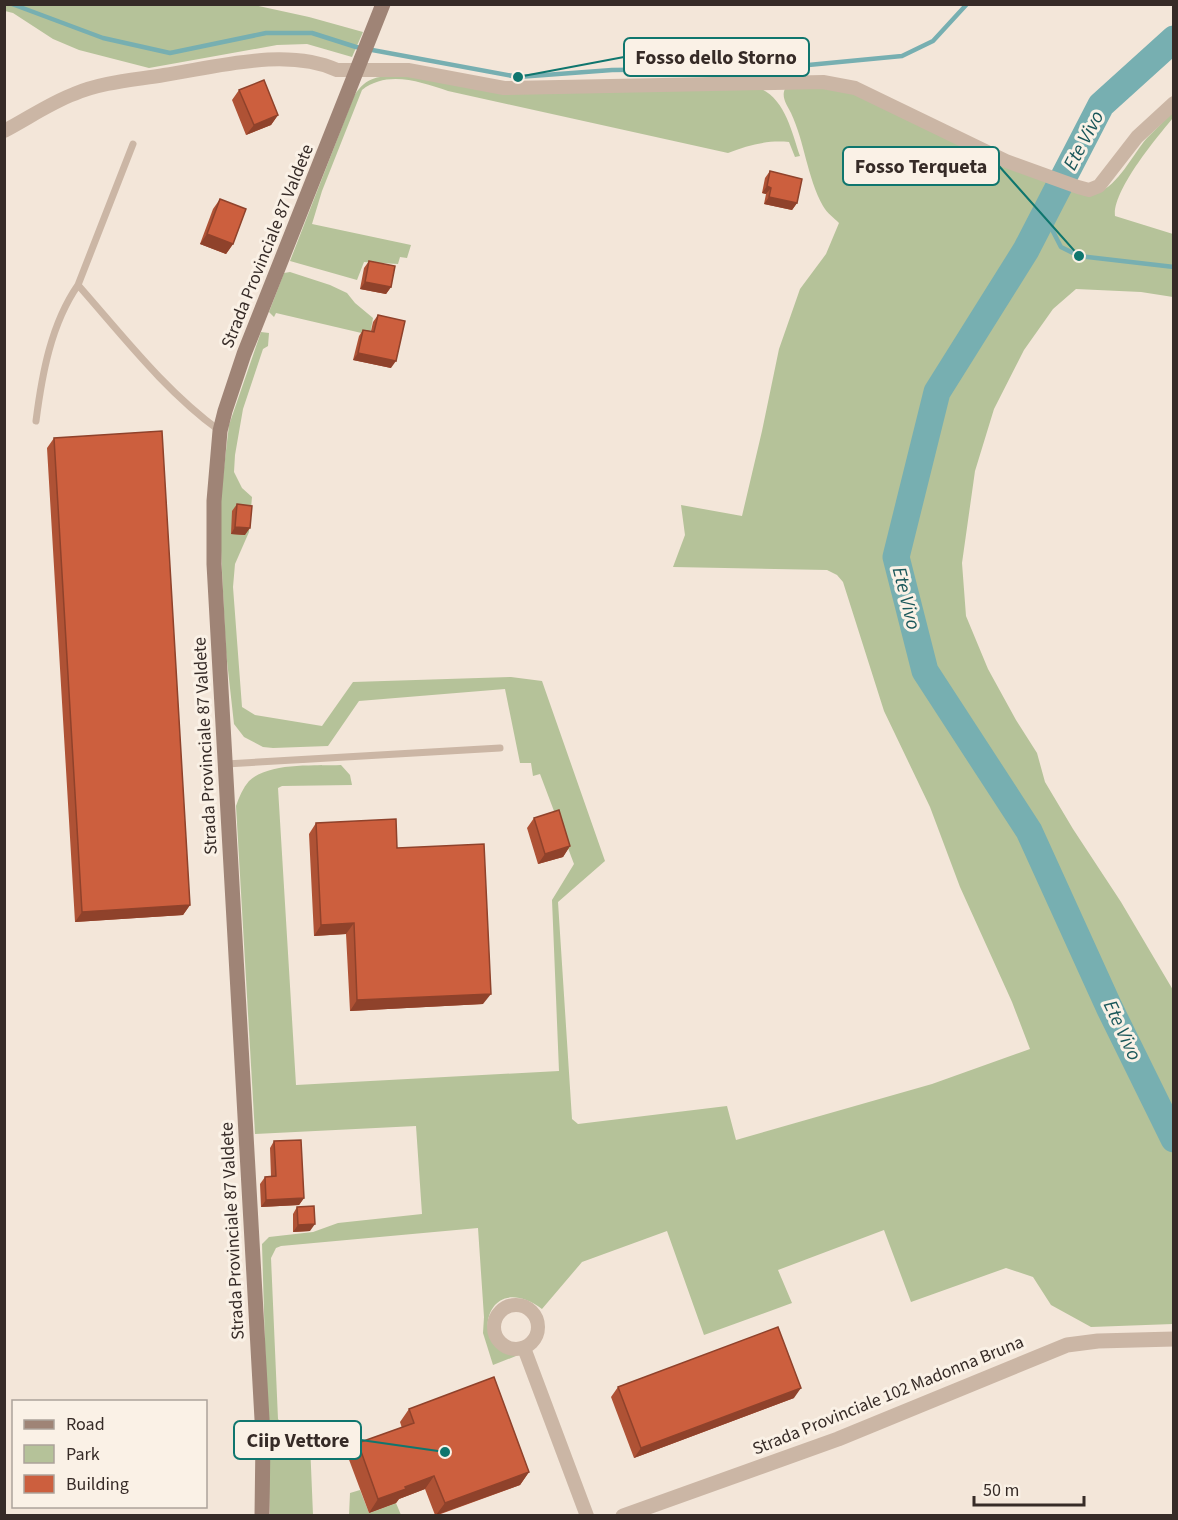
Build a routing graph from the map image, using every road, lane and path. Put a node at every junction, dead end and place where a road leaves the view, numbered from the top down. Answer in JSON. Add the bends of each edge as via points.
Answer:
{"nodes":[{"id":1,"x":383,"y":4,"type":"edge"},
{"id":2,"x":360,"y":64,"type":"junction"},
{"id":3,"x":1173,"y":102,"type":"edge"},
{"id":4,"x":4,"y":131,"type":"edge"},
{"id":5,"x":133,"y":144,"type":"dead end"},
{"id":6,"x":78,"y":285,"type":"junction"},
{"id":7,"x":36,"y":421,"type":"dead end"},
{"id":8,"x":220,"y":430,"type":"junction"},
{"id":9,"x":500,"y":748,"type":"dead end"},
{"id":10,"x":226,"y":764,"type":"junction"},
{"id":11,"x":1173,"y":1339,"type":"edge"},
{"id":12,"x":524,"y":1348,"type":"dead end"},
{"id":13,"x":262,"y":1515,"type":"edge"},
{"id":14,"x":587,"y":1515,"type":"edge"},
{"id":15,"x":623,"y":1515,"type":"edge"}],
"edges":[{"from":1,"to":2,"type":"main road","name":"Strada Provinciale 87 Valdete"},
{"from":2,"to":3,"type":"street","via":[[504,88],[823,82],[855,88],[1006,161],[1089,190],[1099,186],[1137,137]]},
{"from":2,"to":4,"type":"street","via":[[337,70],[304,60],[258,60],[112,84],[74,93]]},
{"from":2,"to":8,"type":"main road","name":"Strada Provinciale 87 Valdete","via":[[244,354]]},
{"from":5,"to":6,"type":"lane"},
{"from":6,"to":7,"type":"lane","via":[[58,321],[40,386]]},
{"from":6,"to":8,"type":"lane","via":[[166,385]]},
{"from":8,"to":10,"type":"main road","name":"Strada Provinciale 87 Valdete","via":[[214,564]]},
{"from":9,"to":10,"type":"lane"},
{"from":10,"to":13,"type":"main road","name":"Strada Provinciale 87 Valdete","via":[[263,1437]]},
{"from":11,"to":15,"type":"street","name":"Strada Provinciale 102 Madonna Bruna","via":[[1067,1345],[838,1439]]},
{"from":12,"to":14,"type":"street"}]}
